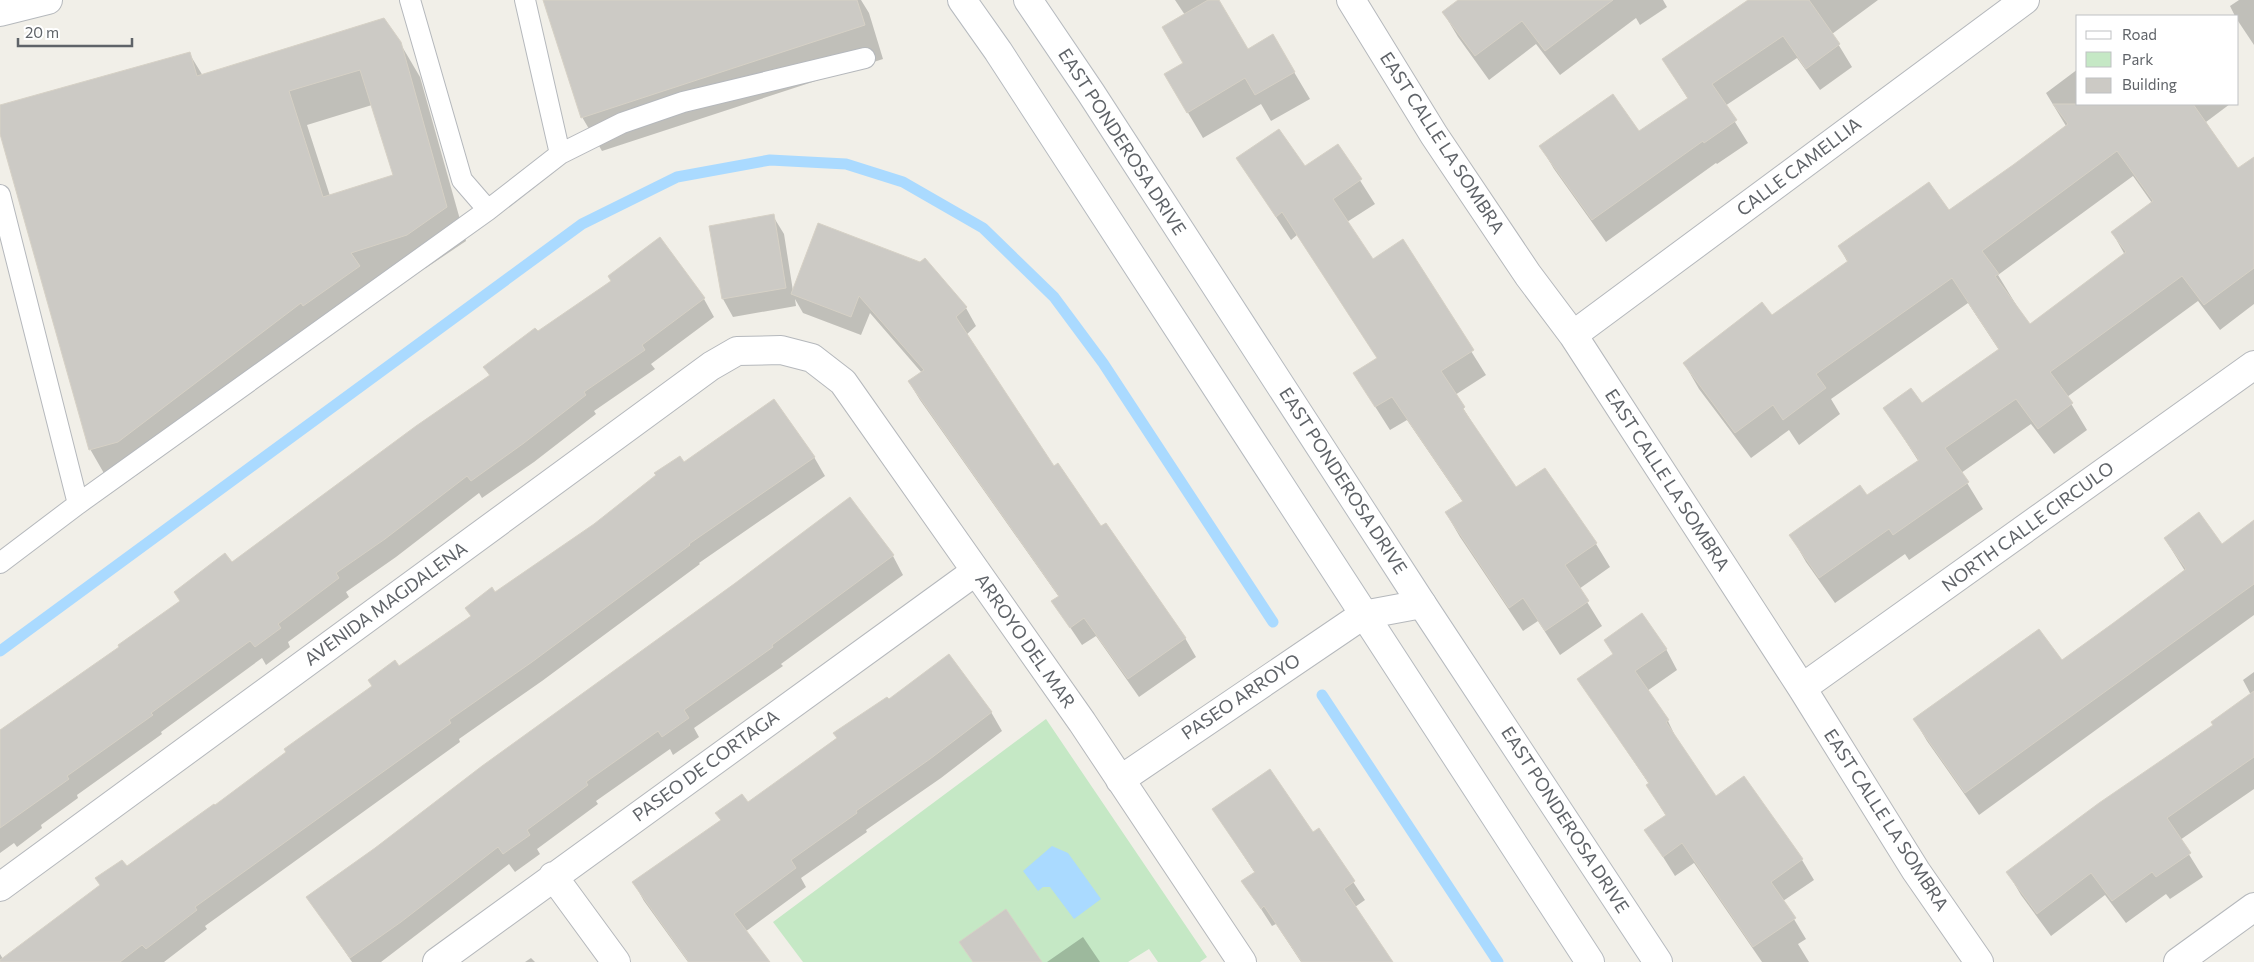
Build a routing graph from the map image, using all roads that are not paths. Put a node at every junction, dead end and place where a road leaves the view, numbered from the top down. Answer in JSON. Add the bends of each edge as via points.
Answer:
{"nodes":[{"id":1,"x":48,"y":0,"type":"edge"},
{"id":2,"x":410,"y":0,"type":"edge"},
{"id":3,"x":525,"y":0,"type":"edge"},
{"id":4,"x":962,"y":0,"type":"edge"},
{"id":5,"x":1028,"y":0,"type":"edge"},
{"id":6,"x":1351,"y":0,"type":"edge"},
{"id":7,"x":2025,"y":0,"type":"edge"},
{"id":8,"x":0,"y":12,"type":"edge"},
{"id":9,"x":865,"y":58,"type":"dead end"},
{"id":10,"x":560,"y":154,"type":"junction"},
{"id":11,"x":0,"y":195,"type":"edge"},
{"id":12,"x":488,"y":210,"type":"junction"},
{"id":13,"x":1573,"y":335,"type":"junction"},
{"id":14,"x":781,"y":350,"type":"joint"},
{"id":15,"x":2254,"y":365,"type":"edge"},
{"id":16,"x":78,"y":504,"type":"junction"},
{"id":17,"x":0,"y":563,"type":"edge"},
{"id":18,"x":976,"y":571,"type":"junction"},
{"id":19,"x":1422,"y":604,"type":"junction"},
{"id":20,"x":1363,"y":615,"type":"junction"},
{"id":21,"x":1802,"y":688,"type":"junction"},
{"id":22,"x":1120,"y":780,"type":"junction"},
{"id":23,"x":553,"y":876,"type":"junction"},
{"id":24,"x":0,"y":887,"type":"edge"},
{"id":25,"x":2254,"y":907,"type":"edge"},
{"id":26,"x":437,"y":962,"type":"edge"},
{"id":27,"x":616,"y":962,"type":"edge"},
{"id":28,"x":1242,"y":962,"type":"edge"},
{"id":29,"x":1590,"y":962,"type":"edge"},
{"id":30,"x":1658,"y":962,"type":"edge"},
{"id":31,"x":1979,"y":962,"type":"edge"},
{"id":32,"x":2178,"y":962,"type":"edge"}],
"edges":[{"from":1,"to":8,"type":"street"},
{"from":2,"to":12,"type":"lane","via":[[462,180]]},
{"from":3,"to":10,"type":"lane"},
{"from":4,"to":20,"type":"street"},
{"from":5,"to":19,"type":"street","name":"EAST PONDEROSA DRIVE"},
{"from":6,"to":13,"type":"street","name":"EAST CALLE LA SOMBRA","via":[[1434,136],[1528,275]]},
{"from":7,"to":13,"type":"street","name":"CALLE CAMELLIA"},
{"from":9,"to":10,"type":"lane","via":[[684,102],[622,123]]},
{"from":10,"to":12,"type":"lane"},
{"from":11,"to":16,"type":"lane"},
{"from":12,"to":16,"type":"lane"},
{"from":13,"to":21,"type":"street","name":"EAST CALLE LA SOMBRA"},
{"from":14,"to":18,"type":"street","name":"ARROYO DEL MAR","via":[[812,358],[843,382]]},
{"from":14,"to":24,"type":"street","name":"AVENIDA MAGDALENA","via":[[737,351],[711,366]]},
{"from":15,"to":21,"type":"street","name":"NORTH CALLE CIRCULO"},
{"from":16,"to":17,"type":"lane"},
{"from":18,"to":22,"type":"street","name":"ARROYO DEL MAR"},
{"from":18,"to":23,"type":"street","name":"PASEO DE CORTAGA"},
{"from":19,"to":20,"type":"street"},
{"from":19,"to":30,"type":"street","name":"EAST PONDEROSA DRIVE"},
{"from":20,"to":22,"type":"street","name":"PASEO ARROYO"},
{"from":20,"to":29,"type":"street"},
{"from":21,"to":31,"type":"street","name":"EAST CALLE LA SOMBRA","via":[[1916,871]]},
{"from":22,"to":28,"type":"street","name":"ARROYO DEL MAR"},
{"from":23,"to":26,"type":"street","name":"PASEO DE CORTAGA"},
{"from":23,"to":27,"type":"street"},
{"from":25,"to":32,"type":"street"}]}
